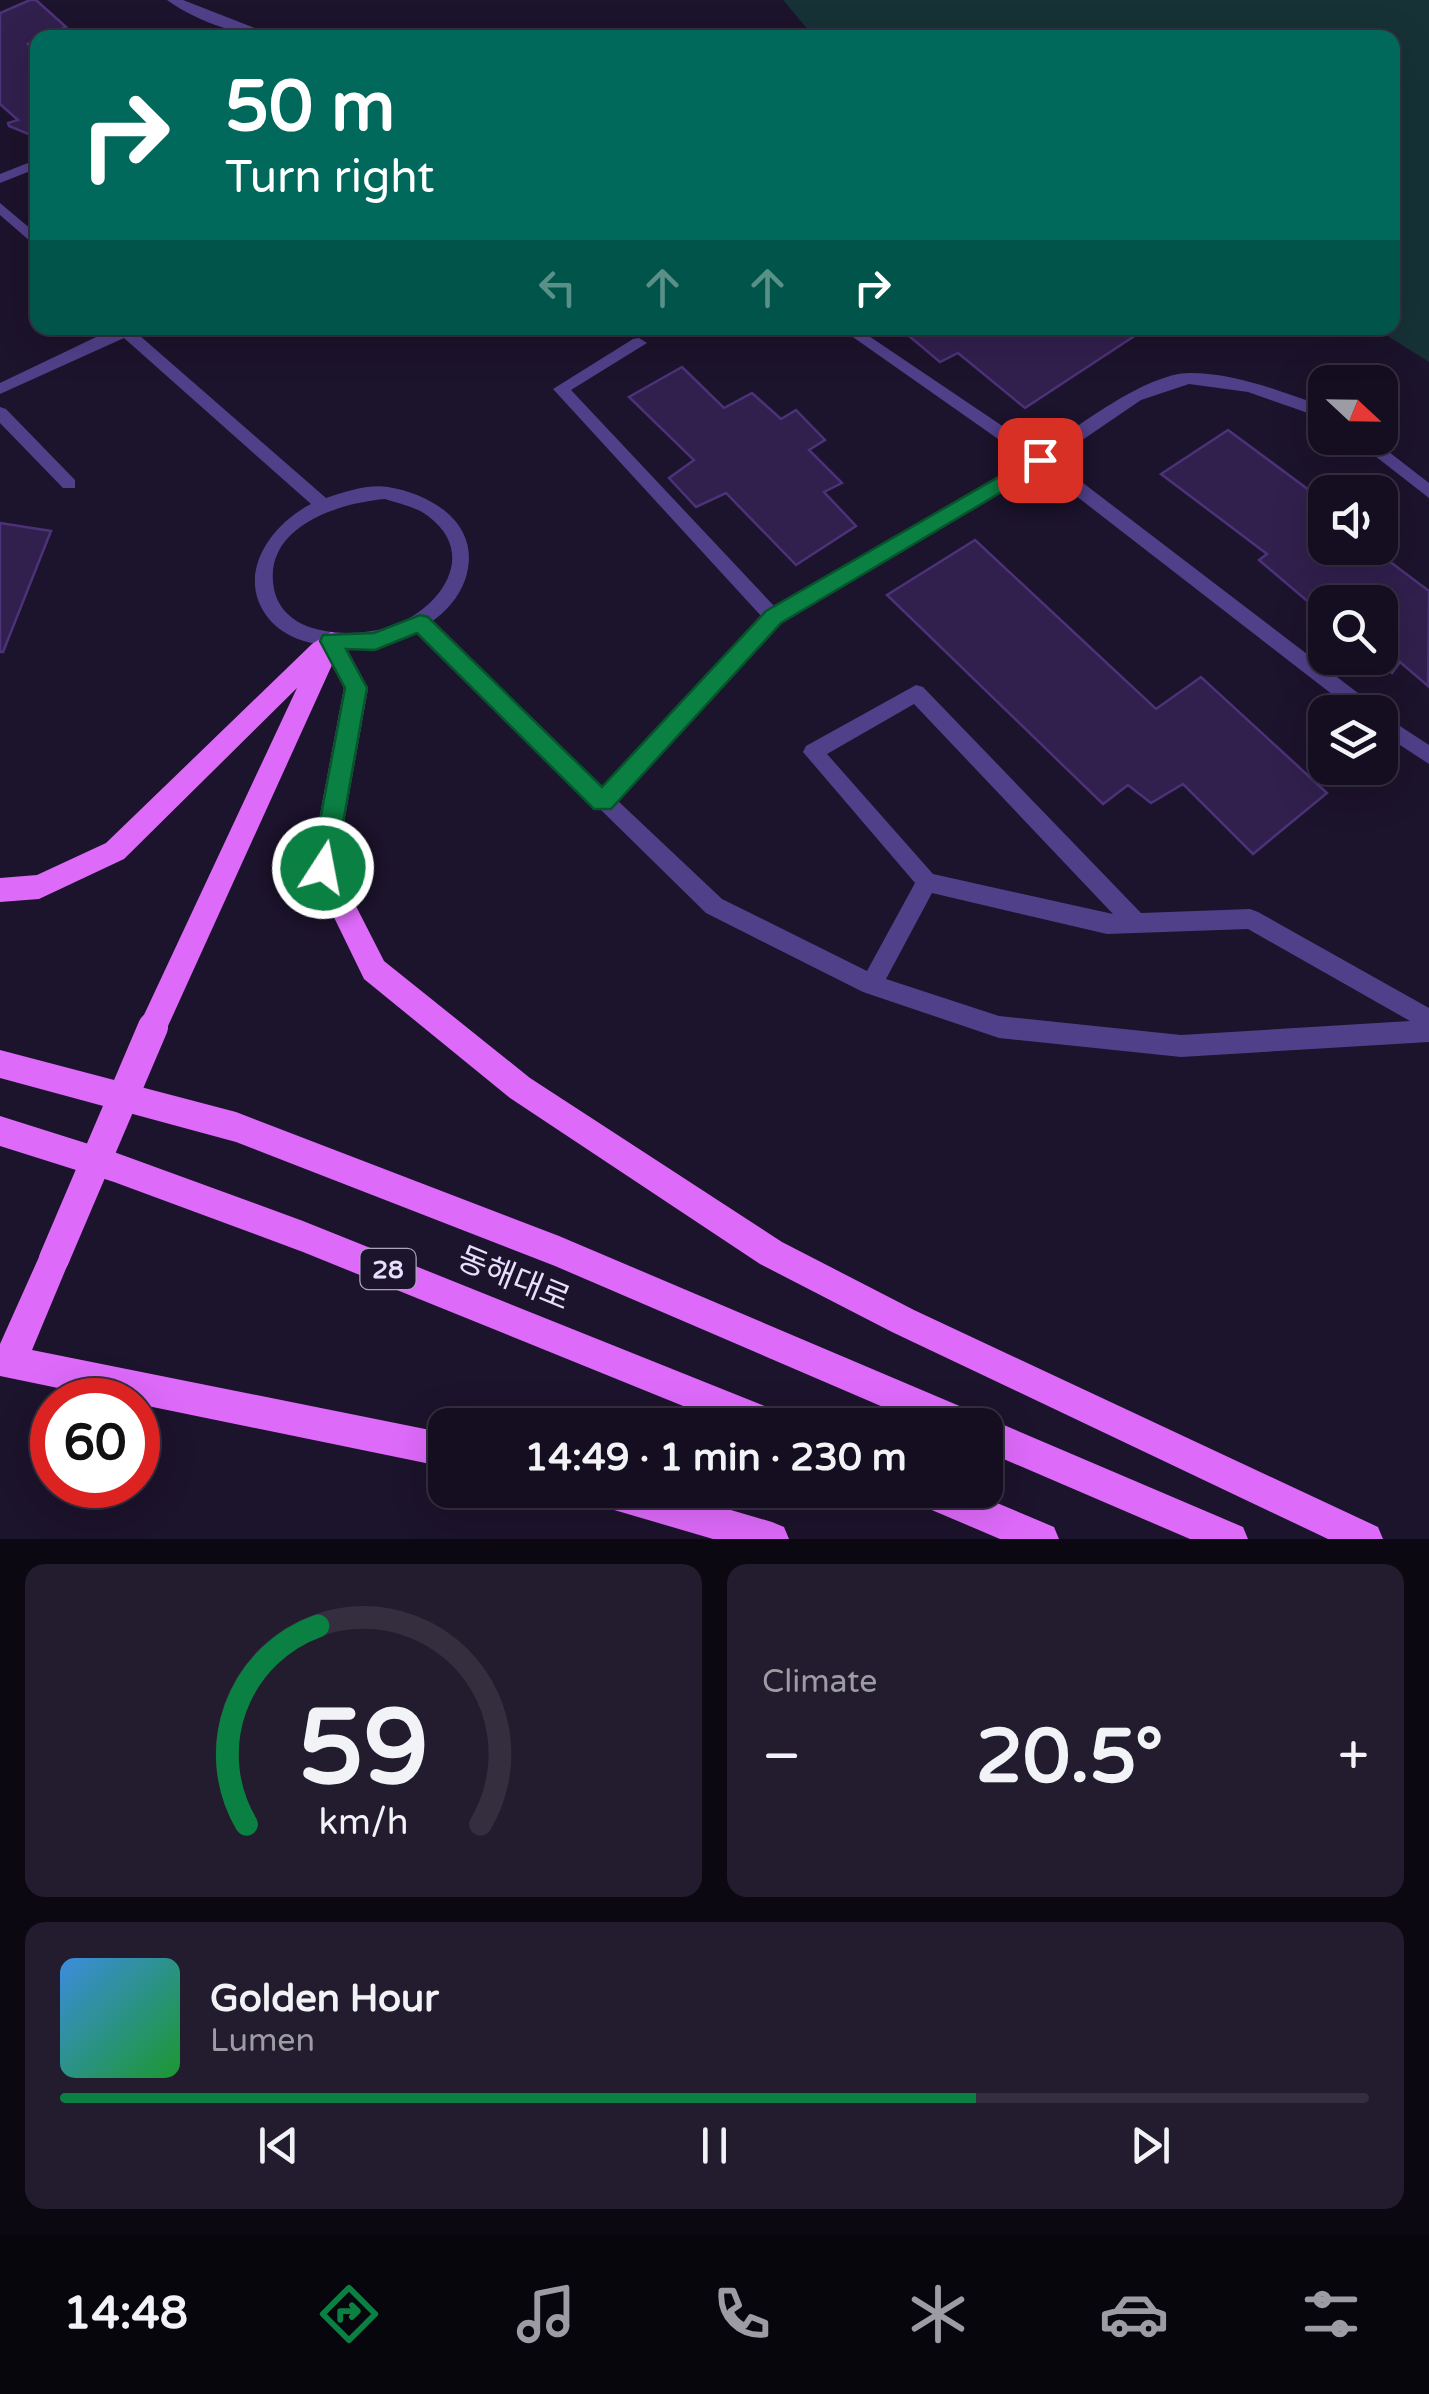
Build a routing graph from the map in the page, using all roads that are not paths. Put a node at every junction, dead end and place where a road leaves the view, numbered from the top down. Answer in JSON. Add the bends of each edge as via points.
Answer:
{"nodes":[{"id":1,"x":173,"y":0,"type":"edge"},
{"id":2,"x":250,"y":30,"type":"edge"},
{"id":3,"x":30,"y":166,"type":"edge"},
{"id":4,"x":0,"y":179,"type":"edge"},
{"id":5,"x":0,"y":207,"type":"edge"},
{"id":6,"x":30,"y":236,"type":"edge"},
{"id":7,"x":111,"y":335,"type":"edge"},
{"id":8,"x":131,"y":335,"type":"edge"},
{"id":9,"x":857,"y":335,"type":"edge"},
{"id":10,"x":638,"y":343,"type":"dead end"},
{"id":11,"x":0,"y":388,"type":"edge"},
{"id":12,"x":1308,"y":408,"type":"edge"},
{"id":13,"x":0,"y":412,"type":"edge"},
{"id":14,"x":1382,"y":455,"type":"edge"},
{"id":15,"x":1040,"y":460,"type":"junction"},
{"id":16,"x":69,"y":484,"type":"dead end"},
{"id":17,"x":1429,"y":492,"type":"edge"},
{"id":18,"x":323,"y":505,"type":"junction"},
{"id":19,"x":774,"y":617,"type":"junction"},
{"id":20,"x":420,"y":623,"type":"junction"},
{"id":21,"x":331,"y":641,"type":"junction"},
{"id":22,"x":1346,"y":695,"type":"edge"},
{"id":23,"x":1398,"y":734,"type":"edge"},
{"id":24,"x":1429,"y":756,"type":"edge"},
{"id":25,"x":602,"y":802,"type":"junction"},
{"id":26,"x":927,"y":882,"type":"junction"},
{"id":27,"x":0,"y":890,"type":"edge"},
{"id":28,"x":1136,"y":923,"type":"junction"},
{"id":29,"x":871,"y":985,"type":"junction"},
{"id":30,"x":1429,"y":1020,"type":"edge"},
{"id":31,"x":1429,"y":1032,"type":"edge"},
{"id":32,"x":0,"y":1064,"type":"edge"},
{"id":33,"x":0,"y":1131,"type":"edge"},
{"id":34,"x":5,"y":1362,"type":"edge"},
{"id":35,"x":729,"y":1408,"type":"edge"},
{"id":36,"x":924,"y":1408,"type":"edge"},
{"id":37,"x":1003,"y":1442,"type":"edge"},
{"id":38,"x":428,"y":1447,"type":"edge"},
{"id":39,"x":666,"y":1508,"type":"edge"},
{"id":40,"x":968,"y":1508,"type":"edge"},
{"id":41,"x":772,"y":1539,"type":"edge"},
{"id":42,"x":1042,"y":1539,"type":"edge"},
{"id":43,"x":1231,"y":1539,"type":"edge"},
{"id":44,"x":1366,"y":1539,"type":"edge"}],
"edges":[{"from":1,"to":2,"type":"lane"},
{"from":3,"to":4,"type":"lane"},
{"from":5,"to":6,"type":"lane"},
{"from":7,"to":11,"type":"lane"},
{"from":8,"to":18,"type":"lane"},
{"from":9,"to":15,"type":"lane"},
{"from":10,"to":19,"type":"lane","via":[[561,390]]},
{"from":12,"to":15,"type":"lane","via":[[1250,387],[1188,378],[1136,396]]},
{"from":13,"to":16,"type":"lane"},
{"from":14,"to":17,"type":"lane"},
{"from":15,"to":19,"type":"lane"},
{"from":15,"to":22,"type":"lane"},
{"from":18,"to":20,"type":"lane","via":[[354,496],[415,499],[456,530],[463,554],[459,578]]},
{"from":18,"to":21,"type":"lane","via":[[276,541],[263,588],[272,612],[291,630]]},
{"from":19,"to":25,"type":"lane"},
{"from":20,"to":21,"type":"lane","via":[[375,641]]},
{"from":20,"to":25,"type":"lane"},
{"from":21,"to":27,"type":"main road","via":[[115,852],[39,887]]},
{"from":21,"to":34,"type":"main road","bridge":true},
{"from":21,"to":44,"type":"main road","via":[[356,688],[323,868],[374,970],[520,1088],[771,1253]]},
{"from":23,"to":24,"type":"lane"},
{"from":25,"to":29,"type":"lane","via":[[714,906]]},
{"from":26,"to":28,"type":"lane","via":[[1107,924]]},
{"from":26,"to":28,"type":"lane","via":[[814,752],[916,693]]},
{"from":26,"to":29,"type":"lane"},
{"from":28,"to":30,"type":"lane","via":[[1250,919]]},
{"from":29,"to":31,"type":"lane","via":[[999,1027],[1181,1046]]},
{"from":32,"to":36,"type":"main road","via":[[236,1127],[559,1252]]},
{"from":33,"to":35,"type":"main road","name":"동해대로","number":"28","via":[[193,1193]]},
{"from":34,"to":38,"type":"main road"},
{"from":37,"to":43,"type":"main road"},
{"from":39,"to":41,"type":"main road"},
{"from":40,"to":42,"type":"main road"}]}
